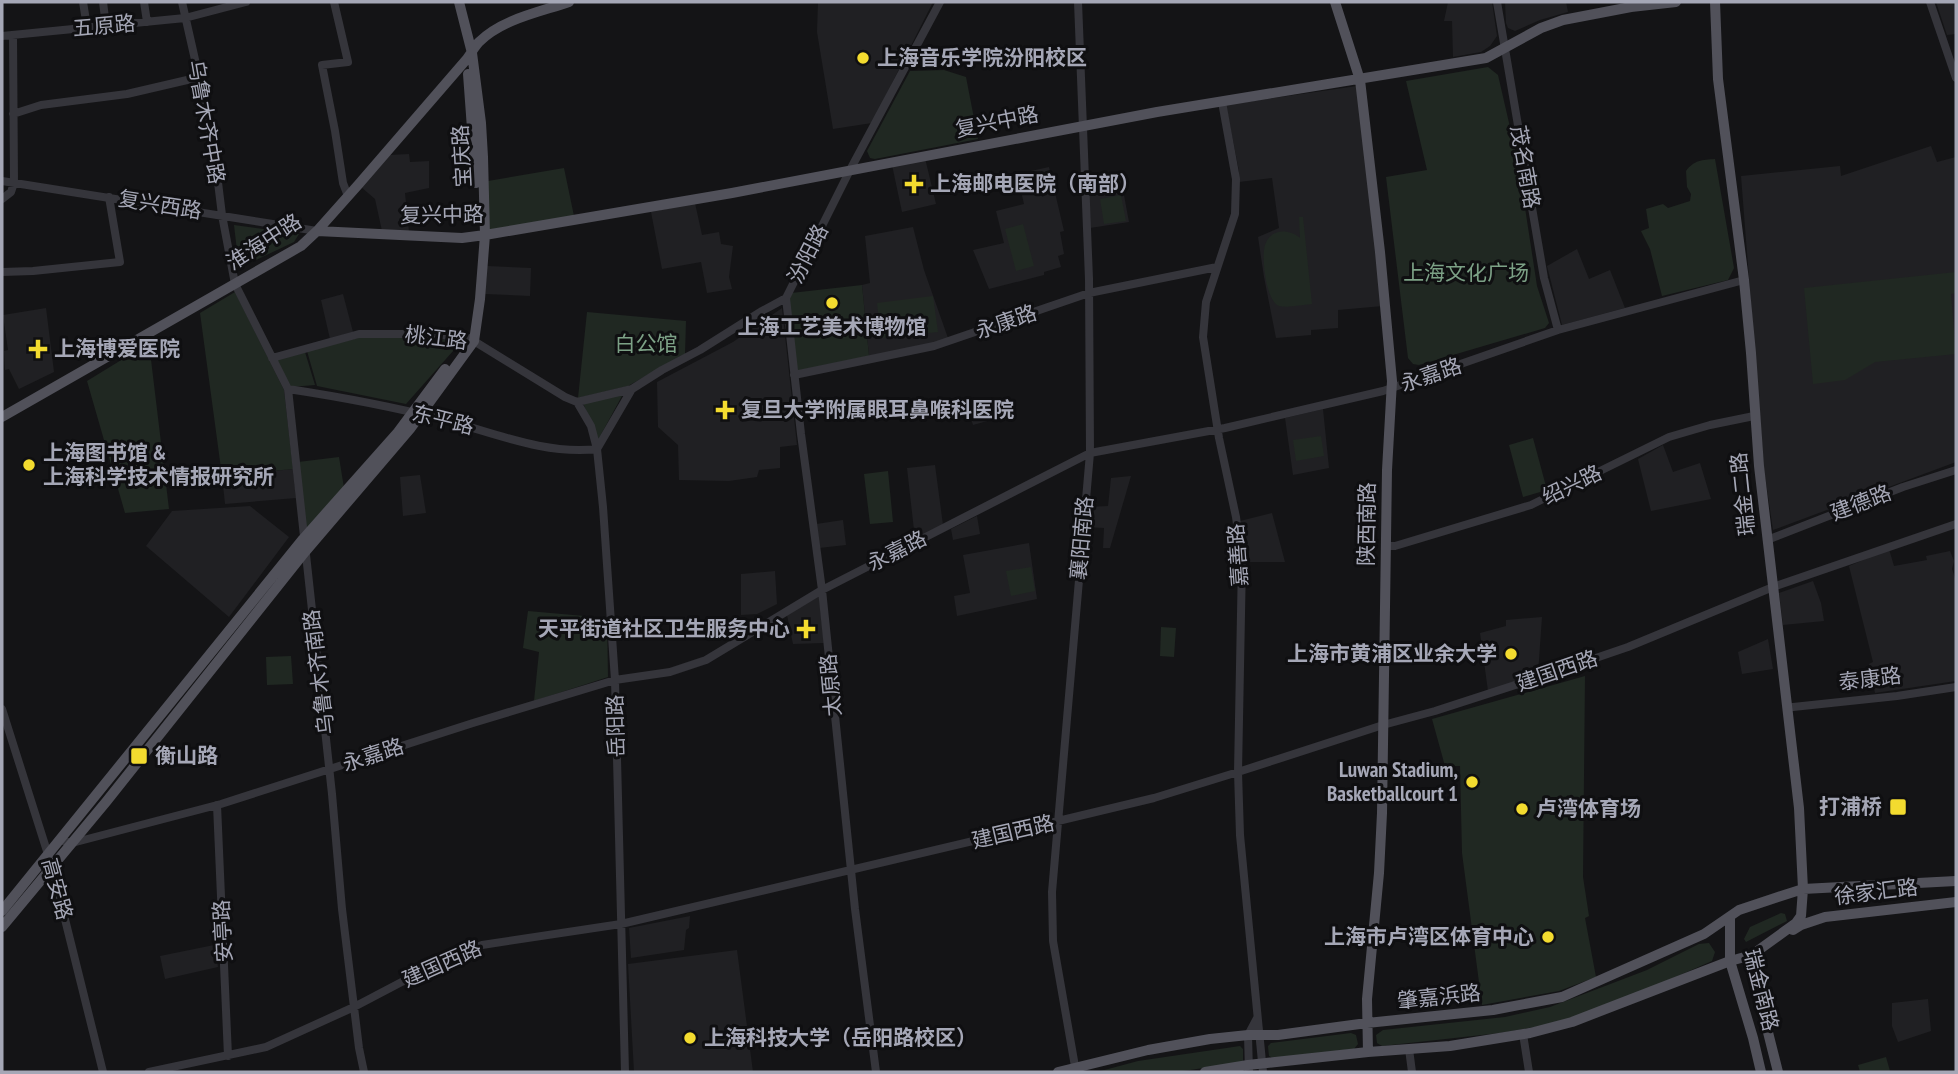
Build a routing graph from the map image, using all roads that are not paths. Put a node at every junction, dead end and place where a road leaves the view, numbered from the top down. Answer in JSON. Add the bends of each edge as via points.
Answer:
{"nodes":[{"id":1,"x":83,"y":2,"type":"edge"},
{"id":2,"x":103,"y":2,"type":"edge"},
{"id":3,"x":144,"y":2,"type":"edge"},
{"id":4,"x":182,"y":2,"type":"edge"},
{"id":5,"x":246,"y":2,"type":"edge"},
{"id":6,"x":334,"y":2,"type":"edge"},
{"id":7,"x":453,"y":2,"type":"edge"},
{"id":8,"x":459,"y":2,"type":"edge"},
{"id":9,"x":569,"y":2,"type":"edge"},
{"id":10,"x":940,"y":2,"type":"edge"},
{"id":11,"x":1078,"y":2,"type":"edge"},
{"id":12,"x":1335,"y":2,"type":"edge"},
{"id":13,"x":1497,"y":2,"type":"edge"},
{"id":14,"x":1676,"y":2,"type":"edge"},
{"id":15,"x":1715,"y":2,"type":"edge"},
{"id":16,"x":1930,"y":2,"type":"edge"},
{"id":17,"x":185,"y":18,"type":"junction"},
{"id":18,"x":147,"y":22,"type":"junction"},
{"id":19,"x":106,"y":26,"type":"junction"},
{"id":20,"x":87,"y":27,"type":"junction"},
{"id":21,"x":503,"y":27,"type":"junction"},
{"id":22,"x":13,"y":35,"type":"junction"},
{"id":23,"x":2,"y":36,"type":"edge"},
{"id":24,"x":468,"y":37,"type":"junction"},
{"id":25,"x":1504,"y":49,"type":"junction"},
{"id":26,"x":469,"y":56,"type":"junction"},
{"id":27,"x":200,"y":77,"type":"junction"},
{"id":28,"x":1956,"y":78,"type":"edge"},
{"id":29,"x":1360,"y":80,"type":"junction"},
{"id":30,"x":1223,"y":102,"type":"junction"},
{"id":31,"x":13,"y":114,"type":"junction"},
{"id":32,"x":1082,"y":126,"type":"junction"},
{"id":33,"x":850,"y":170,"type":"junction"},
{"id":34,"x":1730,"y":174,"type":"junction"},
{"id":35,"x":2,"y":181,"type":"edge"},
{"id":36,"x":14,"y":183,"type":"junction"},
{"id":37,"x":348,"y":196,"type":"junction"},
{"id":38,"x":109,"y":197,"type":"junction"},
{"id":39,"x":2,"y":198,"type":"edge"},
{"id":40,"x":222,"y":215,"type":"junction"},
{"id":41,"x":317,"y":231,"type":"junction"},
{"id":42,"x":481,"y":236,"type":"junction"},
{"id":43,"x":1217,"y":267,"type":"junction"},
{"id":44,"x":2,"y":272,"type":"edge"},
{"id":45,"x":1744,"y":280,"type":"junction"},
{"id":46,"x":235,"y":284,"type":"junction"},
{"id":47,"x":1089,"y":293,"type":"junction"},
{"id":48,"x":786,"y":298,"type":"junction"},
{"id":49,"x":1558,"y":331,"type":"junction"},
{"id":50,"x":472,"y":340,"type":"junction"},
{"id":51,"x":1751,"y":353,"type":"junction"},
{"id":52,"x":272,"y":358,"type":"junction"},
{"id":53,"x":794,"y":375,"type":"junction"},
{"id":54,"x":288,"y":389,"type":"junction"},
{"id":55,"x":632,"y":389,"type":"junction"},
{"id":56,"x":1392,"y":389,"type":"junction"},
{"id":57,"x":577,"y":402,"type":"junction"},
{"id":58,"x":418,"y":413,"type":"junction"},
{"id":59,"x":1754,"y":416,"type":"junction"},
{"id":60,"x":2,"y":417,"type":"edge"},
{"id":61,"x":1218,"y":429,"type":"junction"},
{"id":62,"x":597,"y":449,"type":"junction"},
{"id":63,"x":1090,"y":453,"type":"junction"},
{"id":64,"x":1956,"y":471,"type":"edge"},
{"id":65,"x":1956,"y":524,"type":"edge"},
{"id":66,"x":303,"y":539,"type":"junction"},
{"id":67,"x":1767,"y":540,"type":"junction"},
{"id":68,"x":1386,"y":547,"type":"junction"},
{"id":69,"x":305,"y":552,"type":"junction"},
{"id":70,"x":1773,"y":587,"type":"junction"},
{"id":71,"x":822,"y":590,"type":"junction"},
{"id":72,"x":615,"y":680,"type":"junction"},
{"id":73,"x":1956,"y":687,"type":"edge"},
{"id":74,"x":1790,"y":707,"type":"junction"},
{"id":75,"x":2,"y":709,"type":"edge"},
{"id":76,"x":1383,"y":725,"type":"junction"},
{"id":77,"x":330,"y":768,"type":"junction"},
{"id":78,"x":1238,"y":772,"type":"junction"},
{"id":79,"x":216,"y":805,"type":"junction"},
{"id":80,"x":1058,"y":821,"type":"junction"},
{"id":81,"x":59,"y":840,"type":"junction"},
{"id":82,"x":72,"y":843,"type":"junction"},
{"id":83,"x":48,"y":855,"type":"junction"},
{"id":84,"x":52,"y":867,"type":"junction"},
{"id":85,"x":851,"y":870,"type":"junction"},
{"id":86,"x":1956,"y":881,"type":"edge"},
{"id":87,"x":1806,"y":889,"type":"junction"},
{"id":88,"x":1956,"y":902,"type":"edge"},
{"id":89,"x":2,"y":911,"type":"edge"},
{"id":90,"x":1730,"y":917,"type":"junction"},
{"id":91,"x":621,"y":923,"type":"junction"},
{"id":92,"x":2,"y":927,"type":"edge"},
{"id":93,"x":1749,"y":957,"type":"junction"},
{"id":94,"x":1730,"y":961,"type":"junction"},
{"id":95,"x":354,"y":1007,"type":"junction"},
{"id":96,"x":1367,"y":1023,"type":"junction"},
{"id":97,"x":1524,"y":1034,"type":"junction"},
{"id":98,"x":1254,"y":1035,"type":"junction"},
{"id":99,"x":1409,"y":1049,"type":"junction"},
{"id":100,"x":1367,"y":1052,"type":"junction"},
{"id":101,"x":228,"y":1056,"type":"junction"},
{"id":102,"x":192,"y":1068,"type":"edge"},
{"id":103,"x":1262,"y":1068,"type":"edge"},
{"id":104,"x":1249,"y":1069,"type":"edge"},
{"id":105,"x":1076,"y":1070,"type":"edge"},
{"id":106,"x":103,"y":1072,"type":"edge"},
{"id":107,"x":149,"y":1072,"type":"edge"},
{"id":108,"x":363,"y":1072,"type":"edge"},
{"id":109,"x":625,"y":1072,"type":"edge"},
{"id":110,"x":876,"y":1072,"type":"edge"},
{"id":111,"x":1058,"y":1072,"type":"edge"},
{"id":112,"x":1205,"y":1072,"type":"edge"},
{"id":113,"x":1412,"y":1072,"type":"edge"},
{"id":114,"x":1529,"y":1072,"type":"edge"},
{"id":115,"x":1761,"y":1072,"type":"edge"},
{"id":116,"x":1778,"y":1072,"type":"edge"}],
"edges":[{"from":1,"to":20,"type":"street"},
{"from":2,"to":19,"type":"street"},
{"from":3,"to":18,"type":"street"},
{"from":4,"to":17,"type":"street","name":"乌鲁木齐中路"},
{"from":5,"to":17,"type":"street","name":"五原路"},
{"from":6,"to":37,"type":"street","via":[[348,62],[322,65]]},
{"from":7,"to":26,"type":"main road"},
{"from":8,"to":24,"type":"main road"},
{"from":9,"to":21,"type":"main road","name":"淮海中路"},
{"from":10,"to":33,"type":"street","name":"汾阳路"},
{"from":11,"to":32,"type":"street","name":"襄阳南路"},
{"from":12,"to":29,"type":"main road","name":"陕西南路"},
{"from":13,"to":25,"type":"street","name":"茂名南路"},
{"from":14,"to":25,"type":"main road","name":"复兴中路","via":[[1563,20]]},
{"from":15,"to":34,"type":"main road","name":"瑞金二路"},
{"from":16,"to":28,"type":"street"},
{"from":17,"to":18,"type":"street","name":"五原路"},
{"from":17,"to":27,"type":"street","name":"乌鲁木齐中路"},
{"from":18,"to":19,"type":"street","name":"五原路"},
{"from":19,"to":20,"type":"street","name":"五原路"},
{"from":20,"to":22,"type":"street","name":"五原路"},
{"from":21,"to":24,"type":"main road"},
{"from":21,"to":26,"type":"main road","name":"淮海中路","via":[[479,42]]},
{"from":22,"to":23,"type":"street","name":"五原路"},
{"from":22,"to":31,"type":"street"},
{"from":24,"to":26,"type":"main road"},
{"from":25,"to":29,"type":"main road","name":"复兴中路","via":[[1486,58]]},
{"from":25,"to":49,"type":"street","name":"茂名南路","via":[[1544,278]]},
{"from":26,"to":37,"type":"main road","name":"淮海中路"},
{"from":26,"to":42,"type":"main road","name":"宝庆路","via":[[481,123]]},
{"from":27,"to":31,"type":"street"},
{"from":27,"to":40,"type":"street","name":"乌鲁木齐中路"},
{"from":29,"to":30,"type":"main road","name":"复兴中路"},
{"from":29,"to":56,"type":"main road","name":"陕西南路"},
{"from":30,"to":32,"type":"main road","name":"复兴中路"},
{"from":30,"to":43,"type":"street","name":"嘉善路","via":[[1236,197],[1235,220]]},
{"from":31,"to":36,"type":"street"},
{"from":32,"to":33,"type":"main road","name":"复兴中路"},
{"from":32,"to":47,"type":"street","name":"襄阳南路"},
{"from":33,"to":42,"type":"main road","name":"复兴中路"},
{"from":33,"to":48,"type":"street","name":"汾阳路"},
{"from":34,"to":45,"type":"main road","name":"瑞金二路"},
{"from":34,"to":51,"type":"main road","via":[[1738,185],[1755,337]]},
{"from":35,"to":36,"type":"street","name":"复兴西路"},
{"from":36,"to":38,"type":"street","name":"复兴西路"},
{"from":36,"to":39,"type":"street","via":[[12,192]]},
{"from":37,"to":41,"type":"main road","name":"淮海中路"},
{"from":38,"to":40,"type":"street","name":"复兴西路"},
{"from":38,"to":44,"type":"street","via":[[120,262]]},
{"from":40,"to":41,"type":"street","name":"复兴西路"},
{"from":40,"to":46,"type":"street","name":"乌鲁木齐中路"},
{"from":41,"to":42,"type":"main road","name":"复兴中路"},
{"from":41,"to":46,"type":"main road","name":"淮海中路","via":[[301,246]]},
{"from":42,"to":50,"type":"main road","name":"宝庆路"},
{"from":43,"to":47,"type":"street","name":"永康路"},
{"from":43,"to":61,"type":"street","name":"嘉善路","via":[[1203,332]]},
{"from":45,"to":49,"type":"street","name":"永嘉路"},
{"from":45,"to":51,"type":"main road","name":"瑞金二路"},
{"from":46,"to":52,"type":"street","name":"乌鲁木齐南路"},
{"from":46,"to":60,"type":"main road","name":"淮海中路"},
{"from":47,"to":53,"type":"street","name":"永康路","via":[[934,346]]},
{"from":47,"to":63,"type":"street","name":"襄阳南路"},
{"from":48,"to":53,"type":"street","name":"太原路"},
{"from":48,"to":55,"type":"street","name":"汾阳路"},
{"from":49,"to":56,"type":"street","name":"永嘉路"},
{"from":50,"to":52,"type":"street","name":"桃江路","via":[[430,334],[359,334]]},
{"from":50,"to":57,"type":"street","name":"桃江路"},
{"from":50,"to":58,"type":"main road"},
{"from":51,"to":59,"type":"main road","name":"瑞金二路"},
{"from":52,"to":54,"type":"street","name":"乌鲁木齐南路"},
{"from":53,"to":71,"type":"street","name":"太原路"},
{"from":54,"to":58,"type":"street","name":"东平路"},
{"from":54,"to":66,"type":"street","name":"乌鲁木齐南路"},
{"from":55,"to":57,"type":"street","name":"汾阳路"},
{"from":55,"to":62,"type":"street"},
{"from":56,"to":61,"type":"street","name":"永嘉路"},
{"from":56,"to":68,"type":"main road","name":"陕西南路"},
{"from":57,"to":62,"type":"street"},
{"from":58,"to":62,"type":"street","name":"东平路","via":[[524,444]]},
{"from":58,"to":66,"type":"main road"},
{"from":58,"to":69,"type":"main road"},
{"from":59,"to":67,"type":"main road","name":"瑞金二路"},
{"from":59,"to":68,"type":"street","name":"绍兴路","via":[[1669,437],[1531,505]]},
{"from":61,"to":63,"type":"street","name":"永嘉路"},
{"from":61,"to":78,"type":"street","name":"嘉善路","via":[[1242,561]]},
{"from":62,"to":72,"type":"street","name":"岳阳路"},
{"from":63,"to":71,"type":"street","name":"永嘉路"},
{"from":63,"to":80,"type":"street","name":"襄阳南路"},
{"from":64,"to":67,"type":"street","name":"建德路"},
{"from":65,"to":70,"type":"street","name":"建国西路"},
{"from":66,"to":69,"type":"street","name":"乌鲁木齐南路"},
{"from":66,"to":81,"type":"main road"},
{"from":67,"to":70,"type":"main road","name":"瑞金二路"},
{"from":68,"to":76,"type":"main road","name":"陕西南路"},
{"from":69,"to":77,"type":"street","name":"乌鲁木齐南路"},
{"from":69,"to":82,"type":"main road"},
{"from":70,"to":74,"type":"main road","name":"瑞金二路"},
{"from":70,"to":76,"type":"street","name":"建国西路","via":[[1628,647]]},
{"from":71,"to":72,"type":"street","name":"永嘉路","via":[[706,660],[670,672]]},
{"from":71,"to":85,"type":"street","name":"太原路"},
{"from":72,"to":77,"type":"street","name":"永嘉路"},
{"from":72,"to":91,"type":"street","name":"岳阳路"},
{"from":73,"to":74,"type":"street","name":"泰康路"},
{"from":74,"to":87,"type":"main road","name":"瑞金二路","via":[[1810,872]]},
{"from":75,"to":83,"type":"street","name":"高安路"},
{"from":76,"to":78,"type":"street","name":"建国西路"},
{"from":76,"to":96,"type":"main road","name":"陕西南路","via":[[1382,813]]},
{"from":77,"to":79,"type":"street","name":"永嘉路"},
{"from":77,"to":95,"type":"street","name":"乌鲁木齐南路"},
{"from":78,"to":80,"type":"street","name":"建国西路"},
{"from":78,"to":98,"type":"street","name":"嘉善路","via":[[1258,1016]]},
{"from":79,"to":82,"type":"street","name":"永嘉路"},
{"from":79,"to":101,"type":"street","name":"安亭路"},
{"from":80,"to":85,"type":"street","name":"建国西路"},
{"from":80,"to":105,"type":"street","name":"襄阳南路","via":[[1053,931]]},
{"from":81,"to":82,"type":"street","name":"永嘉路"},
{"from":81,"to":83,"type":"main road"},
{"from":82,"to":84,"type":"main road"},
{"from":83,"to":84,"type":"street","name":"高安路"},
{"from":83,"to":89,"type":"main road"},
{"from":84,"to":92,"type":"main road"},
{"from":84,"to":106,"type":"street","name":"高安路"},
{"from":85,"to":91,"type":"street","name":"建国西路"},
{"from":85,"to":110,"type":"street","name":"太原路"},
{"from":86,"to":87,"type":"main road","name":"徐家汇路"},
{"from":87,"to":90,"type":"main road","name":"肇嘉浜路"},
{"from":87,"to":93,"type":"main road","name":"瑞金二路","via":[[1796,923]]},
{"from":88,"to":93,"type":"main road","name":"徐家汇路","via":[[1825,917],[1801,925]]},
{"from":90,"to":94,"type":"main road","name":"瑞金南路"},
{"from":90,"to":96,"type":"main road","name":"肇嘉浜路","via":[[1704,934],[1562,998]]},
{"from":91,"to":95,"type":"street","name":"建国西路","via":[[482,945],[453,954]]},
{"from":91,"to":109,"type":"street","name":"岳阳路"},
{"from":93,"to":94,"type":"main road"},
{"from":93,"to":116,"type":"main road","name":"瑞金南路"},
{"from":94,"to":97,"type":"main road","via":[[1572,1022]]},
{"from":94,"to":115,"type":"main road","name":"瑞金南路"},
{"from":95,"to":101,"type":"street","name":"建国西路","via":[[266,1047]]},
{"from":95,"to":108,"type":"street","name":"乌鲁木齐南路"},
{"from":96,"to":98,"type":"main road","name":"肇嘉浜路"},
{"from":96,"to":100,"type":"main road","name":"陕西南路"},
{"from":97,"to":99,"type":"main road"},
{"from":97,"to":114,"type":"street"},
{"from":98,"to":103,"type":"street"},
{"from":98,"to":104,"type":"street"},
{"from":98,"to":105,"type":"main road","name":"肇嘉浜路","via":[[1148,1050]]},
{"from":99,"to":100,"type":"main road"},
{"from":99,"to":113,"type":"street"},
{"from":100,"to":103,"type":"main road"},
{"from":101,"to":102,"type":"street","name":"建国西路"},
{"from":102,"to":107,"type":"street","name":"建国西路"},
{"from":103,"to":104,"type":"main road"},
{"from":104,"to":112,"type":"main road"},
{"from":105,"to":111,"type":"main road","name":"肇嘉浜路"}]}
